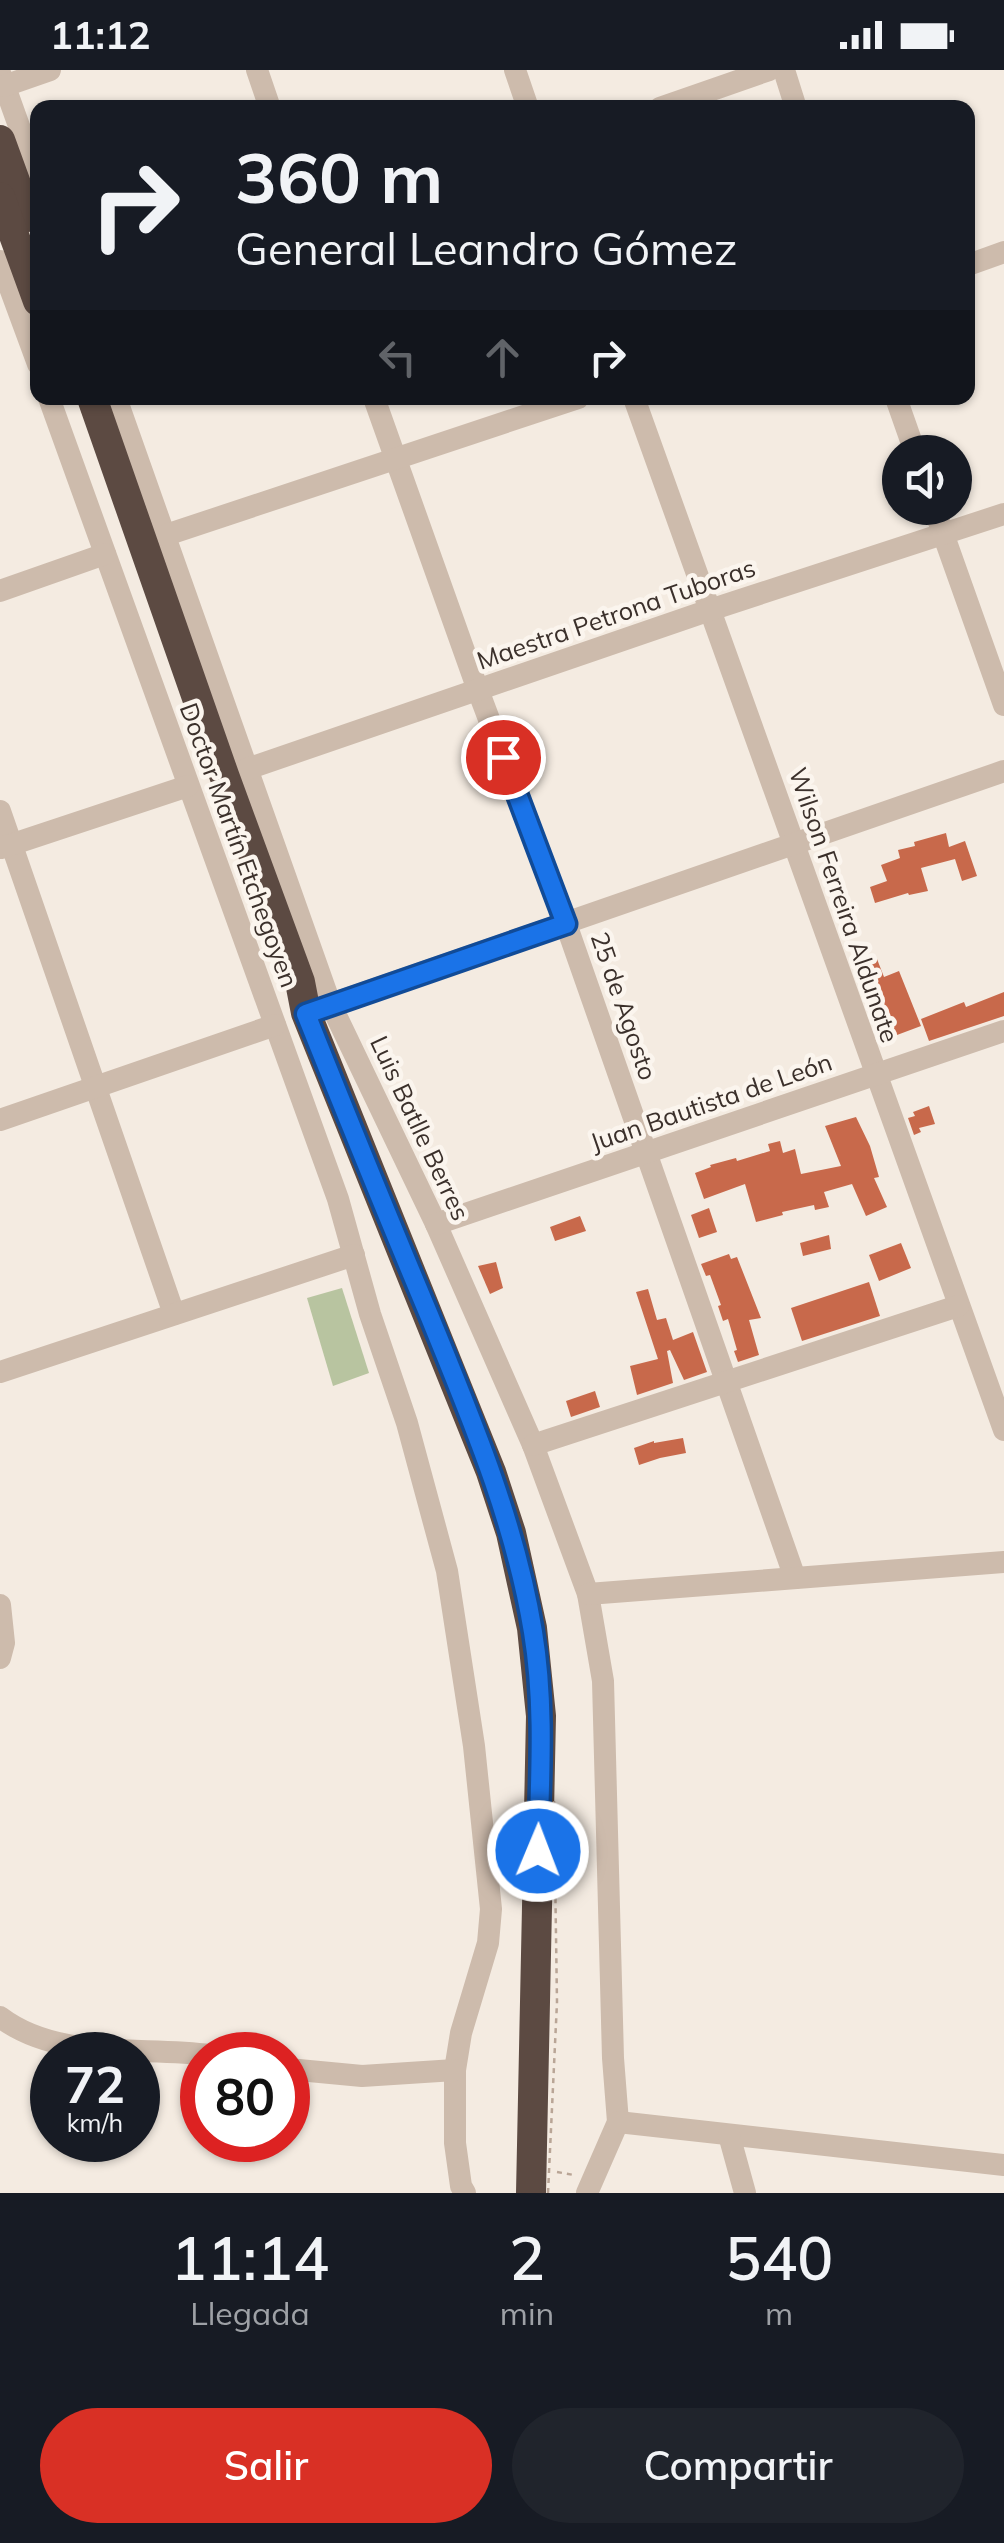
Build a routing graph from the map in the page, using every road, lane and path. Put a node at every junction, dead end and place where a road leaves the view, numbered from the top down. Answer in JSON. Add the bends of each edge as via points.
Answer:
{"nodes":[{"id":1,"x":50,"y":70,"type":"edge"},
{"id":2,"x":257,"y":70,"type":"edge"},
{"id":3,"x":515,"y":70,"type":"edge"},
{"id":4,"x":768,"y":70,"type":"edge"},
{"id":5,"x":784,"y":70,"type":"edge"},
{"id":6,"x":2,"y":80,"type":"edge"},
{"id":7,"x":267,"y":100,"type":"edge"},
{"id":8,"x":525,"y":100,"type":"edge"},
{"id":9,"x":683,"y":100,"type":"edge"},
{"id":10,"x":793,"y":100,"type":"edge"},
{"id":11,"x":0,"y":140,"type":"edge"},
{"id":12,"x":30,"y":157,"type":"edge"},
{"id":13,"x":0,"y":197,"type":"edge"},
{"id":14,"x":30,"y":222,"type":"edge"},
{"id":15,"x":1004,"y":252,"type":"edge"},
{"id":16,"x":0,"y":261,"type":"edge"},
{"id":17,"x":975,"y":262,"type":"edge"},
{"id":18,"x":30,"y":304,"type":"edge"},
{"id":19,"x":30,"y":310,"type":"edge"},
{"id":20,"x":30,"y":317,"type":"edge"},
{"id":21,"x":0,"y":332,"type":"edge"},
{"id":22,"x":52,"y":405,"type":"edge"},
{"id":23,"x":75,"y":405,"type":"edge"},
{"id":24,"x":94,"y":405,"type":"edge"},
{"id":25,"x":119,"y":405,"type":"edge"},
{"id":26,"x":377,"y":405,"type":"edge"},
{"id":27,"x":557,"y":405,"type":"edge"},
{"id":28,"x":637,"y":405,"type":"edge"},
{"id":29,"x":898,"y":405,"type":"edge"},
{"id":30,"x":909,"y":435,"type":"edge"},
{"id":31,"x":397,"y":459,"type":"junction"},
{"id":32,"x":1004,"y":514,"type":"edge"},
{"id":33,"x":941,"y":525,"type":"edge"},
{"id":34,"x":944,"y":534,"type":"junction"},
{"id":35,"x":166,"y":535,"type":"junction"},
{"id":36,"x":105,"y":554,"type":"junction"},
{"id":37,"x":0,"y":591,"type":"edge"},
{"id":38,"x":710,"y":610,"type":"junction"},
{"id":39,"x":478,"y":690,"type":"junction"},
{"id":40,"x":1004,"y":705,"type":"edge"},
{"id":41,"x":247,"y":768,"type":"junction"},
{"id":42,"x":1004,"y":771,"type":"edge"},
{"id":43,"x":188,"y":786,"type":"junction"},
{"id":44,"x":0,"y":811,"type":"edge"},
{"id":45,"x":795,"y":844,"type":"junction"},
{"id":46,"x":6,"y":847,"type":"edge"},
{"id":47,"x":566,"y":924,"type":"junction"},
{"id":48,"x":318,"y":1008,"type":"junction"},
{"id":49,"x":275,"y":1025,"type":"junction"},
{"id":50,"x":1004,"y":1031,"type":"edge"},
{"id":51,"x":875,"y":1076,"type":"junction"},
{"id":52,"x":96,"y":1088,"type":"junction"},
{"id":53,"x":0,"y":1120,"type":"edge"},
{"id":54,"x":646,"y":1152,"type":"junction"},
{"id":55,"x":436,"y":1224,"type":"junction"},
{"id":56,"x":354,"y":1254,"type":"junction"},
{"id":57,"x":958,"y":1306,"type":"junction"},
{"id":58,"x":174,"y":1314,"type":"junction"},
{"id":59,"x":0,"y":1372,"type":"edge"},
{"id":60,"x":726,"y":1382,"type":"junction"},
{"id":61,"x":1004,"y":1430,"type":"edge"},
{"id":62,"x":533,"y":1445,"type":"junction"},
{"id":63,"x":1004,"y":1562,"type":"edge"},
{"id":64,"x":795,"y":1578,"type":"junction"},
{"id":65,"x":588,"y":1594,"type":"junction"},
{"id":66,"x":0,"y":1605,"type":"edge"},
{"id":67,"x":0,"y":1658,"type":"edge"},
{"id":68,"x":554,"y":1801,"type":"dead end"},
{"id":69,"x":0,"y":2017,"type":"edge"},
{"id":70,"x":180,"y":2053,"type":"edge"},
{"id":71,"x":455,"y":2070,"type":"junction"},
{"id":72,"x":310,"y":2071,"type":"edge"},
{"id":73,"x":618,"y":2122,"type":"junction"},
{"id":74,"x":729,"y":2135,"type":"junction"},
{"id":75,"x":1004,"y":2165,"type":"edge"},
{"id":76,"x":537,"y":2184,"type":"edge"},
{"id":77,"x":591,"y":2186,"type":"edge"},
{"id":78,"x":465,"y":2193,"type":"edge"},
{"id":79,"x":745,"y":2193,"type":"edge"}],
"edges":[{"from":1,"to":6,"type":"street"},
{"from":2,"to":7,"type":"street"},
{"from":3,"to":8,"type":"street"},
{"from":4,"to":9,"type":"street"},
{"from":5,"to":10,"type":"street"},
{"from":6,"to":12,"type":"street"},
{"from":11,"to":14,"type":"highway"},
{"from":13,"to":18,"type":"highway"},
{"from":15,"to":17,"type":"street"},
{"from":16,"to":19,"type":"street"},
{"from":20,"to":21,"type":"street"},
{"from":22,"to":36,"type":"street","name":"Doctor Martín Etchegoyen"},
{"from":23,"to":48,"type":"highway","via":[[285,988]]},
{"from":24,"to":48,"type":"highway","via":[[300,982]]},
{"from":25,"to":35,"type":"street","name":"Luis Batlle Berres"},
{"from":26,"to":31,"type":"street","name":"25 de Agosto"},
{"from":27,"to":31,"type":"street"},
{"from":28,"to":38,"type":"street","name":"Wilson Ferreira Aldunate"},
{"from":29,"to":30,"type":"street"},
{"from":31,"to":35,"type":"street"},
{"from":31,"to":39,"type":"street","name":"25 de Agosto"},
{"from":32,"to":34,"type":"street","name":"Maestra Petrona Tuboras"},
{"from":33,"to":34,"type":"street"},
{"from":34,"to":38,"type":"street","name":"Maestra Petrona Tuboras"},
{"from":34,"to":40,"type":"street"},
{"from":35,"to":41,"type":"street","name":"Luis Batlle Berres"},
{"from":36,"to":37,"type":"street"},
{"from":36,"to":43,"type":"street","name":"Doctor Martín Etchegoyen"},
{"from":38,"to":39,"type":"street","name":"Maestra Petrona Tuboras"},
{"from":38,"to":45,"type":"street","name":"Wilson Ferreira Aldunate"},
{"from":39,"to":41,"type":"street","name":"Maestra Petrona Tuboras"},
{"from":39,"to":47,"type":"street","name":"25 de Agosto"},
{"from":41,"to":48,"type":"street","name":"Luis Batlle Berres"},
{"from":42,"to":45,"type":"street"},
{"from":43,"to":46,"type":"street"},
{"from":43,"to":49,"type":"street","name":"Doctor Martín Etchegoyen"},
{"from":44,"to":46,"type":"street"},
{"from":45,"to":47,"type":"street"},
{"from":45,"to":51,"type":"street","name":"Wilson Ferreira Aldunate"},
{"from":46,"to":52,"type":"street"},
{"from":47,"to":48,"type":"street"},
{"from":47,"to":54,"type":"street","name":"25 de Agosto"},
{"from":48,"to":55,"type":"street","name":"Luis Batlle Berres"},
{"from":48,"to":76,"type":"highway","via":[[491,1472],[532,1628],[541,1716]]},
{"from":49,"to":52,"type":"street"},
{"from":49,"to":56,"type":"street","name":"Doctor Martín Etchegoyen"},
{"from":50,"to":51,"type":"street","name":"Juan Bautista de León"},
{"from":51,"to":54,"type":"street","name":"Juan Bautista de León"},
{"from":51,"to":57,"type":"street","name":"Wilson Ferreira Aldunate"},
{"from":52,"to":53,"type":"street"},
{"from":52,"to":58,"type":"street"},
{"from":54,"to":55,"type":"street","name":"Juan Bautista de León"},
{"from":54,"to":60,"type":"street","name":"25 de Agosto"},
{"from":55,"to":62,"type":"street","name":"Luis Batlle Berres"},
{"from":56,"to":58,"type":"street"},
{"from":56,"to":71,"type":"street","name":"Doctor Martín Etchegoyen","via":[[448,1571],[474,1746],[490,1909],[488,1943]]},
{"from":57,"to":60,"type":"street"},
{"from":57,"to":61,"type":"street","name":"Wilson Ferreira Aldunate"},
{"from":58,"to":59,"type":"street"},
{"from":60,"to":62,"type":"street"},
{"from":60,"to":64,"type":"street","name":"25 de Agosto"},
{"from":62,"to":65,"type":"street","name":"Luis Batlle Berres"},
{"from":63,"to":64,"type":"street"},
{"from":64,"to":65,"type":"street"},
{"from":65,"to":73,"type":"street","name":"Luis Batlle Berres","via":[[603,1681]]},
{"from":66,"to":67,"type":"street"},
{"from":68,"to":76,"type":"path","bridge":true,"via":[[557,2002]]},
{"from":69,"to":70,"type":"street","via":[[34,2038]]},
{"from":71,"to":72,"type":"street","via":[[362,2076]]},
{"from":71,"to":78,"type":"street","name":"Doctor Martín Etchegoyen","via":[[455,2144]]},
{"from":73,"to":74,"type":"street"},
{"from":73,"to":77,"type":"street"},
{"from":74,"to":75,"type":"street"},
{"from":74,"to":79,"type":"street"},
{"from":76,"to":77,"type":"path"}]}
